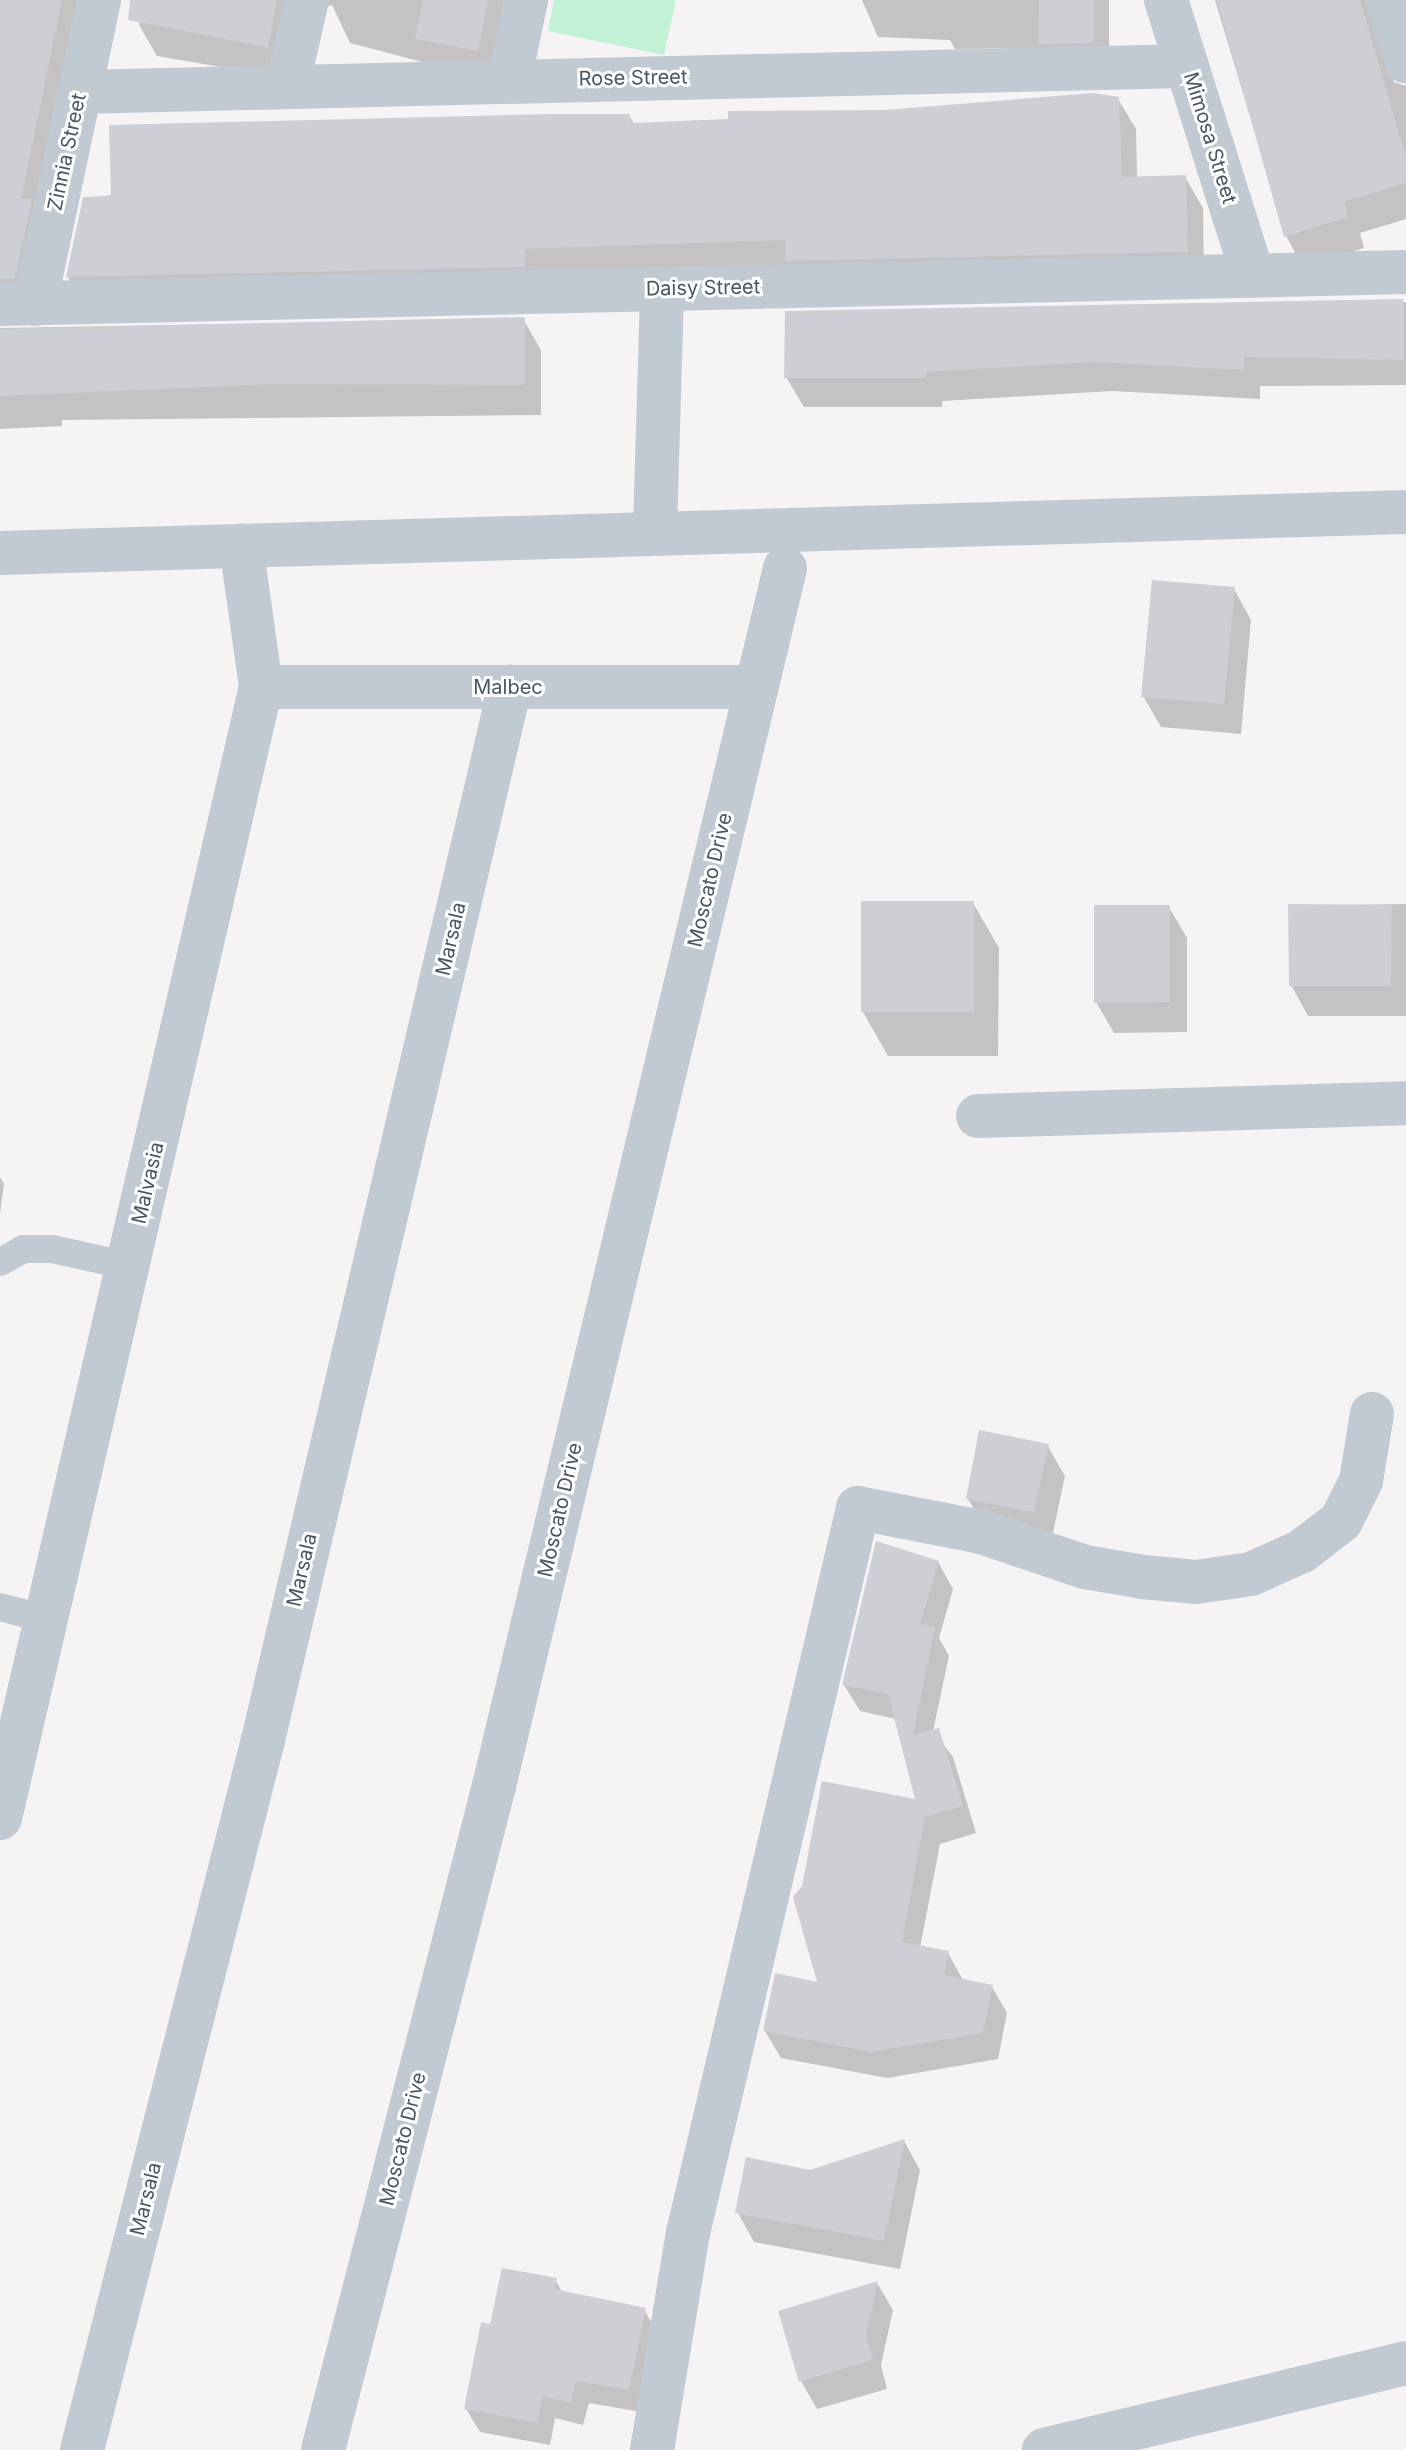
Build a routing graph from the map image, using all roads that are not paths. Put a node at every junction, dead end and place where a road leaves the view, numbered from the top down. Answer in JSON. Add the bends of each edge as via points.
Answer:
{"nodes":[{"id":1,"x":99,"y":0,"type":"edge"},
{"id":2,"x":307,"y":0,"type":"edge"},
{"id":3,"x":526,"y":0,"type":"edge"},
{"id":4,"x":1166,"y":0,"type":"edge"},
{"id":5,"x":1388,"y":0,"type":"edge"},
{"id":6,"x":1406,"y":61,"type":"edge"},
{"id":7,"x":1187,"y":66,"type":"junction"},
{"id":8,"x":509,"y":81,"type":"junction"},
{"id":9,"x":287,"y":87,"type":"junction"},
{"id":10,"x":80,"y":92,"type":"junction"},
{"id":11,"x":1406,"y":272,"type":"edge"},
{"id":12,"x":1253,"y":276,"type":"junction"},
{"id":13,"x":662,"y":289,"type":"junction"},
{"id":14,"x":18,"y":304,"type":"edge"},
{"id":15,"x":1406,"y":512,"type":"edge"},
{"id":16,"x":655,"y":529,"type":"junction"},
{"id":17,"x":241,"y":545,"type":"junction"},
{"id":18,"x":0,"y":553,"type":"edge"},
{"id":19,"x":785,"y":568,"type":"dead end"},
{"id":20,"x":261,"y":687,"type":"junction"},
{"id":21,"x":510,"y":687,"type":"junction"},
{"id":22,"x":756,"y":687,"type":"junction"},
{"id":23,"x":1406,"y":1103,"type":"edge"},
{"id":24,"x":978,"y":1116,"type":"dead end"},
{"id":25,"x":0,"y":1262,"type":"edge"},
{"id":26,"x":129,"y":1266,"type":"junction"},
{"id":27,"x":1372,"y":1414,"type":"dead end"},
{"id":28,"x":0,"y":1607,"type":"edge"},
{"id":29,"x":50,"y":1620,"type":"junction"},
{"id":30,"x":0,"y":1818,"type":"edge"},
{"id":31,"x":1406,"y":2363,"type":"edge"},
{"id":32,"x":82,"y":2450,"type":"edge"},
{"id":33,"x":323,"y":2450,"type":"edge"},
{"id":34,"x":652,"y":2450,"type":"edge"},
{"id":35,"x":1044,"y":2450,"type":"edge"}],
"edges":[{"from":1,"to":10,"type":"street","name":"Zinnia Street"},
{"from":2,"to":9,"type":"street"},
{"from":3,"to":8,"type":"street"},
{"from":4,"to":7,"type":"street","name":"Mimosa Street"},
{"from":5,"to":6,"type":"street"},
{"from":7,"to":8,"type":"street","name":"Rose Street"},
{"from":7,"to":12,"type":"street","name":"Mimosa Street"},
{"from":8,"to":9,"type":"street","name":"Rose Street"},
{"from":9,"to":10,"type":"street","name":"Rose Street"},
{"from":10,"to":14,"type":"street","name":"Zinnia Street"},
{"from":11,"to":12,"type":"street","name":"Daisy Street"},
{"from":12,"to":13,"type":"street","name":"Daisy Street"},
{"from":13,"to":14,"type":"street","name":"Daisy Street"},
{"from":13,"to":16,"type":"street"},
{"from":15,"to":16,"type":"street"},
{"from":16,"to":17,"type":"street"},
{"from":17,"to":18,"type":"street"},
{"from":17,"to":20,"type":"street","name":"Malvasia"},
{"from":19,"to":22,"type":"street","name":"Moscato Drive"},
{"from":20,"to":21,"type":"street","name":"Malbec"},
{"from":20,"to":26,"type":"street","name":"Malvasia"},
{"from":21,"to":22,"type":"street","name":"Malbec"},
{"from":21,"to":32,"type":"street","name":"Marsala","via":[[263,1740]]},
{"from":22,"to":33,"type":"street","name":"Moscato Drive","via":[[494,1786]]},
{"from":23,"to":24,"type":"street"},
{"from":25,"to":26,"type":"lane","via":[[23,1249],[52,1249]]},
{"from":26,"to":29,"type":"street","name":"Malvasia"},
{"from":27,"to":34,"type":"street","via":[[1361,1481],[1341,1521],[1302,1551],[1251,1574],[1196,1582],[1143,1577],[1085,1567],[981,1532],[858,1508],[688,2233]]},
{"from":28,"to":29,"type":"lane"},
{"from":29,"to":30,"type":"street","name":"Malvasia"},
{"from":31,"to":35,"type":"street"}]}
